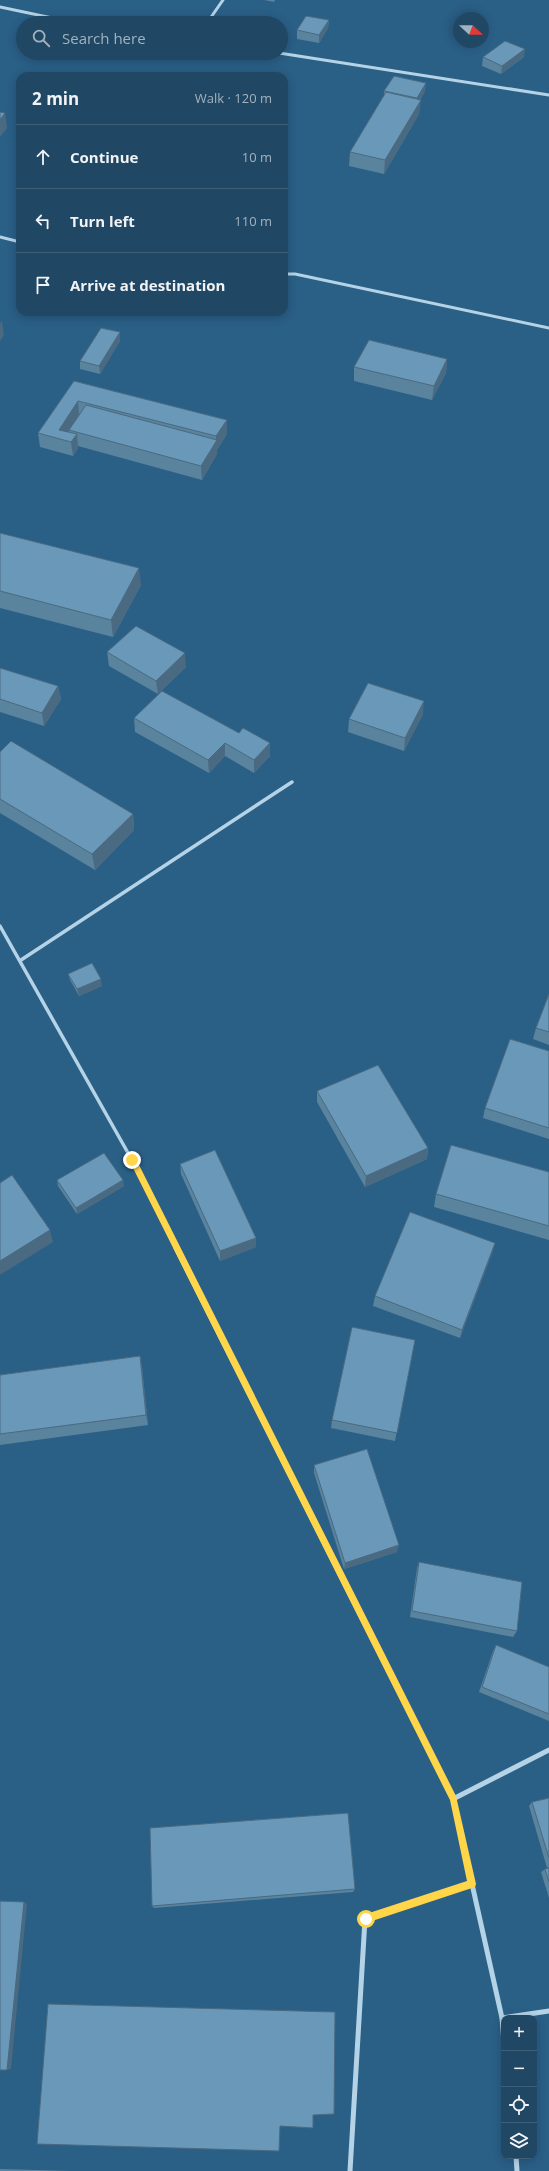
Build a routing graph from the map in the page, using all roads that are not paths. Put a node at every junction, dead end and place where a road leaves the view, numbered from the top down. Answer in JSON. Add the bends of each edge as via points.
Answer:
{"nodes":[{"id":1,"x":223,"y":0,"type":"edge"},
{"id":2,"x":0,"y":7,"type":"edge"},
{"id":3,"x":43,"y":16,"type":"edge"},
{"id":4,"x":211,"y":16,"type":"edge"},
{"id":5,"x":288,"y":54,"type":"edge"},
{"id":6,"x":549,"y":96,"type":"edge"},
{"id":7,"x":0,"y":238,"type":"edge"},
{"id":8,"x":16,"y":241,"type":"edge"},
{"id":9,"x":288,"y":274,"type":"edge"},
{"id":10,"x":549,"y":328,"type":"edge"},
{"id":11,"x":292,"y":782,"type":"dead end"},
{"id":12,"x":0,"y":926,"type":"edge"},
{"id":13,"x":21,"y":960,"type":"junction"},
{"id":14,"x":549,"y":1750,"type":"edge"},
{"id":15,"x":453,"y":1799,"type":"junction"},
{"id":16,"x":472,"y":1884,"type":"junction"},
{"id":17,"x":549,"y":2011,"type":"edge"},
{"id":18,"x":501,"y":2015,"type":"edge"},
{"id":19,"x":522,"y":2015,"type":"edge"},
{"id":20,"x":516,"y":2159,"type":"edge"},
{"id":21,"x":350,"y":2171,"type":"edge"},
{"id":22,"x":517,"y":2171,"type":"edge"}],
"edges":[{"from":1,"to":4,"type":"street"},
{"from":2,"to":3,"type":"street"},
{"from":5,"to":6,"type":"street"},
{"from":7,"to":8,"type":"street"},
{"from":9,"to":10,"type":"street"},
{"from":11,"to":13,"type":"street"},
{"from":12,"to":13,"type":"street"},
{"from":13,"to":15,"type":"street","via":[[132,1160]]},
{"from":14,"to":15,"type":"street"},
{"from":15,"to":16,"type":"street"},
{"from":16,"to":18,"type":"street"},
{"from":16,"to":21,"type":"street","via":[[366,1919]]},
{"from":17,"to":19,"type":"street"},
{"from":20,"to":22,"type":"street"}]}
